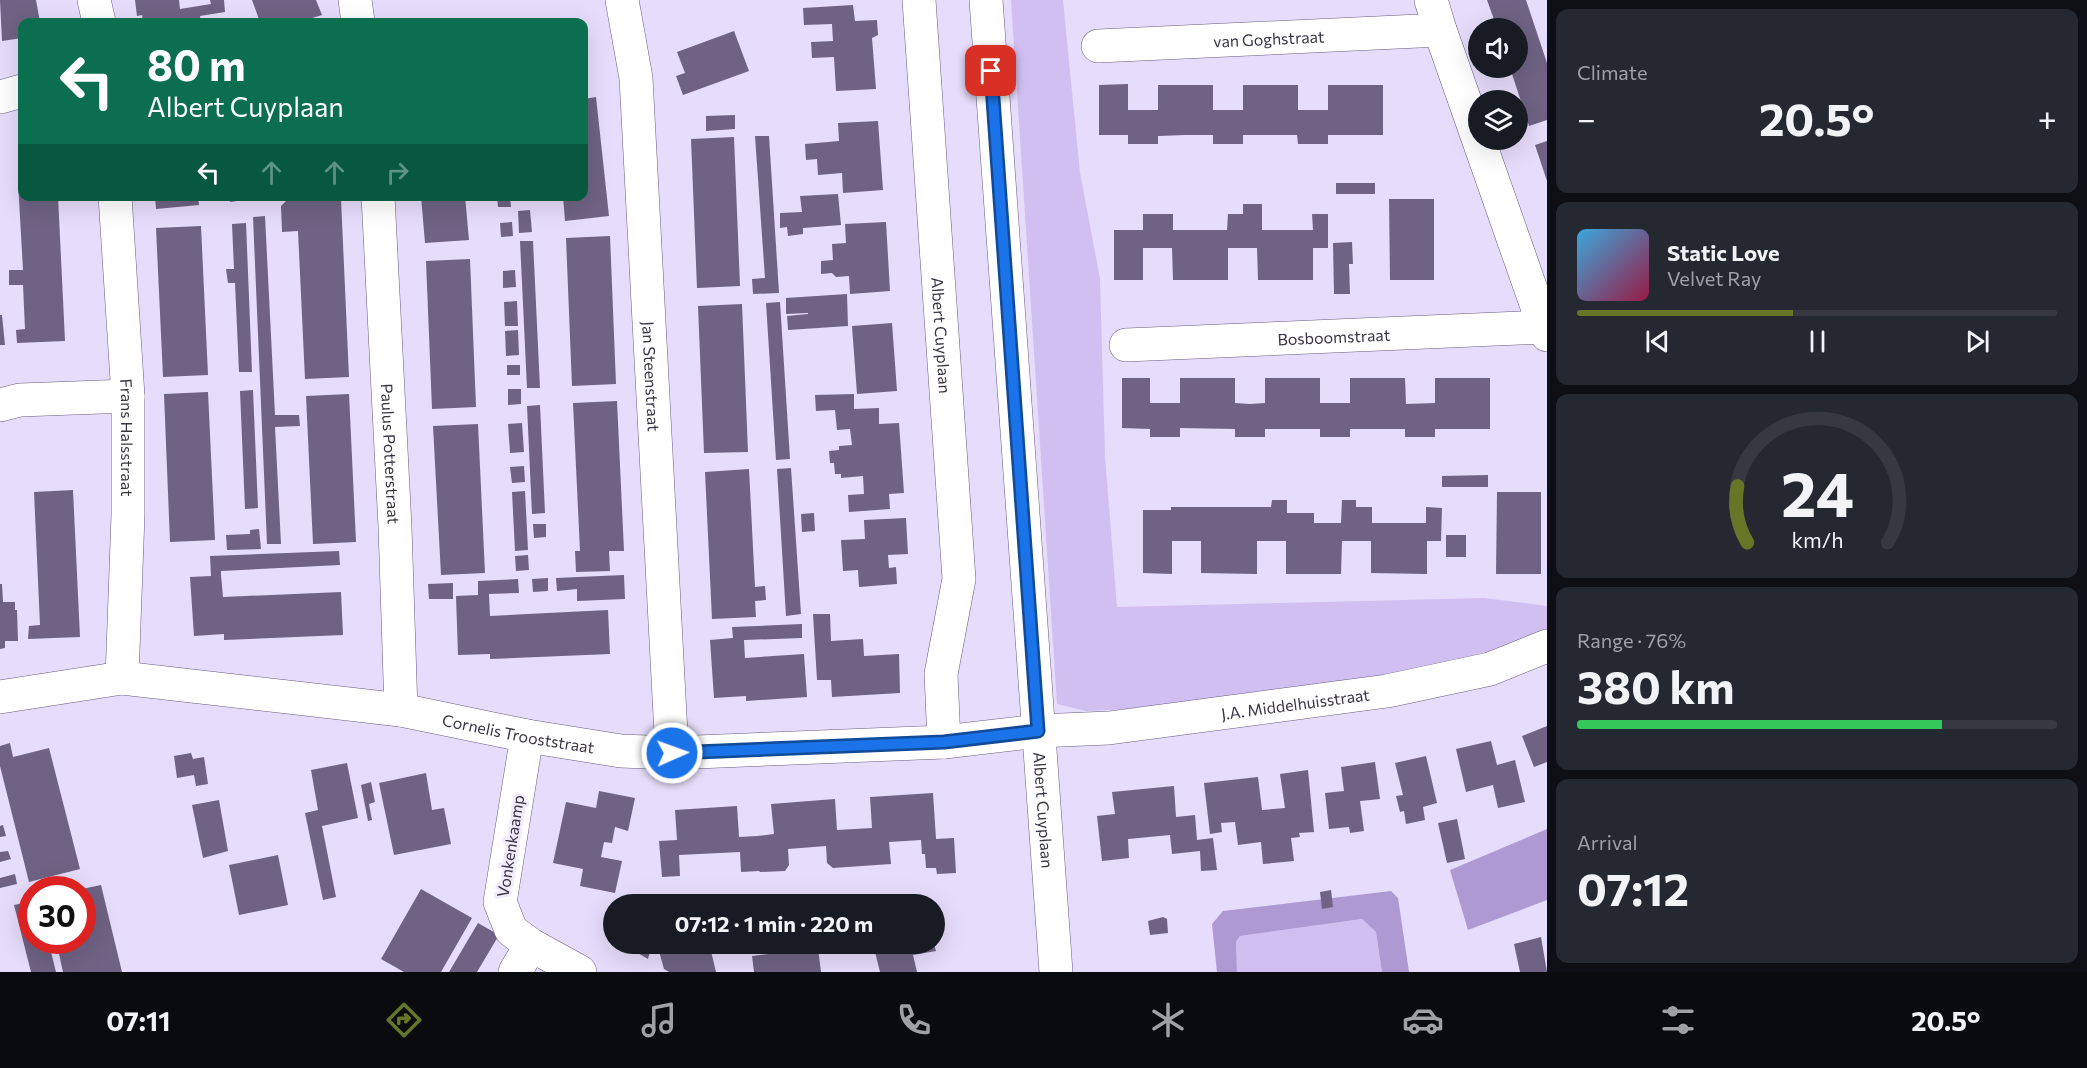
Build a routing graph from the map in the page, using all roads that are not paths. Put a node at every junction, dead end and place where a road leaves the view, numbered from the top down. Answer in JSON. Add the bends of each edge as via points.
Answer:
{"nodes":[{"id":1,"x":94,"y":0,"type":"edge"},
{"id":2,"x":355,"y":0,"type":"edge"},
{"id":3,"x":622,"y":0,"type":"edge"},
{"id":4,"x":919,"y":0,"type":"edge"},
{"id":5,"x":986,"y":0,"type":"edge"},
{"id":6,"x":1435,"y":15,"type":"edge"},
{"id":7,"x":98,"y":18,"type":"edge"},
{"id":8,"x":357,"y":18,"type":"edge"},
{"id":9,"x":1098,"y":46,"type":"dead end"},
{"id":10,"x":18,"y":92,"type":"edge"},
{"id":11,"x":0,"y":97,"type":"edge"},
{"id":12,"x":115,"y":201,"type":"edge"},
{"id":13,"x":378,"y":201,"type":"edge"},
{"id":14,"x":1545,"y":331,"type":"edge"},
{"id":15,"x":1126,"y":345,"type":"dead end"},
{"id":16,"x":128,"y":396,"type":"junction"},
{"id":17,"x":0,"y":405,"type":"edge"},
{"id":18,"x":1547,"y":646,"type":"edge"},
{"id":19,"x":122,"y":678,"type":"junction"},
{"id":20,"x":0,"y":697,"type":"edge"},
{"id":21,"x":401,"y":710,"type":"junction"},
{"id":22,"x":1038,"y":731,"type":"junction"},
{"id":23,"x":527,"y":736,"type":"junction"},
{"id":24,"x":944,"y":742,"type":"junction"},
{"id":25,"x":672,"y":753,"type":"junction"},
{"id":26,"x":523,"y":958,"type":"edge"},
{"id":27,"x":580,"y":972,"type":"edge"},
{"id":28,"x":1056,"y":972,"type":"edge"}],
"edges":[{"from":1,"to":7,"type":"street"},
{"from":2,"to":8,"type":"street"},
{"from":3,"to":25,"type":"street","name":"Jan Steenstraat","via":[[636,78]]},
{"from":4,"to":24,"type":"street","name":"Albert Cuyplaan","via":[[959,579],[941,674]]},
{"from":5,"to":22,"type":"street","name":"Albert Cuyplaan"},
{"from":6,"to":9,"type":"street","name":"van Goghstraat"},
{"from":6,"to":14,"type":"street"},
{"from":10,"to":11,"type":"street"},
{"from":12,"to":16,"type":"street","name":"Frans Halsstraat"},
{"from":13,"to":21,"type":"street","name":"Paulus Potterstraat"},
{"from":14,"to":15,"type":"street","name":"Bosboomstraat"},
{"from":16,"to":17,"type":"street","via":[[20,400]]},
{"from":16,"to":19,"type":"street","name":"Frans Halsstraat"},
{"from":18,"to":22,"type":"street","name":"J.A. Middelhuisstraat","via":[[1490,669],[1387,691],[1108,728]]},
{"from":19,"to":20,"type":"street","name":"Cornelis Trooststraat"},
{"from":19,"to":21,"type":"street","name":"Cornelis Trooststraat"},
{"from":21,"to":23,"type":"street","name":"Cornelis Trooststraat"},
{"from":22,"to":24,"type":"street","name":"Cornelis Trooststraat"},
{"from":22,"to":28,"type":"street","name":"Albert Cuyplaan"},
{"from":23,"to":25,"type":"street","name":"Cornelis Trooststraat","via":[[621,751]]},
{"from":23,"to":26,"type":"street","name":"Vonkenkaamp","via":[[500,902]]},
{"from":24,"to":25,"type":"street","name":"Cornelis Trooststraat"},
{"from":26,"to":27,"type":"street","name":"Vonkenkaamp"}]}
